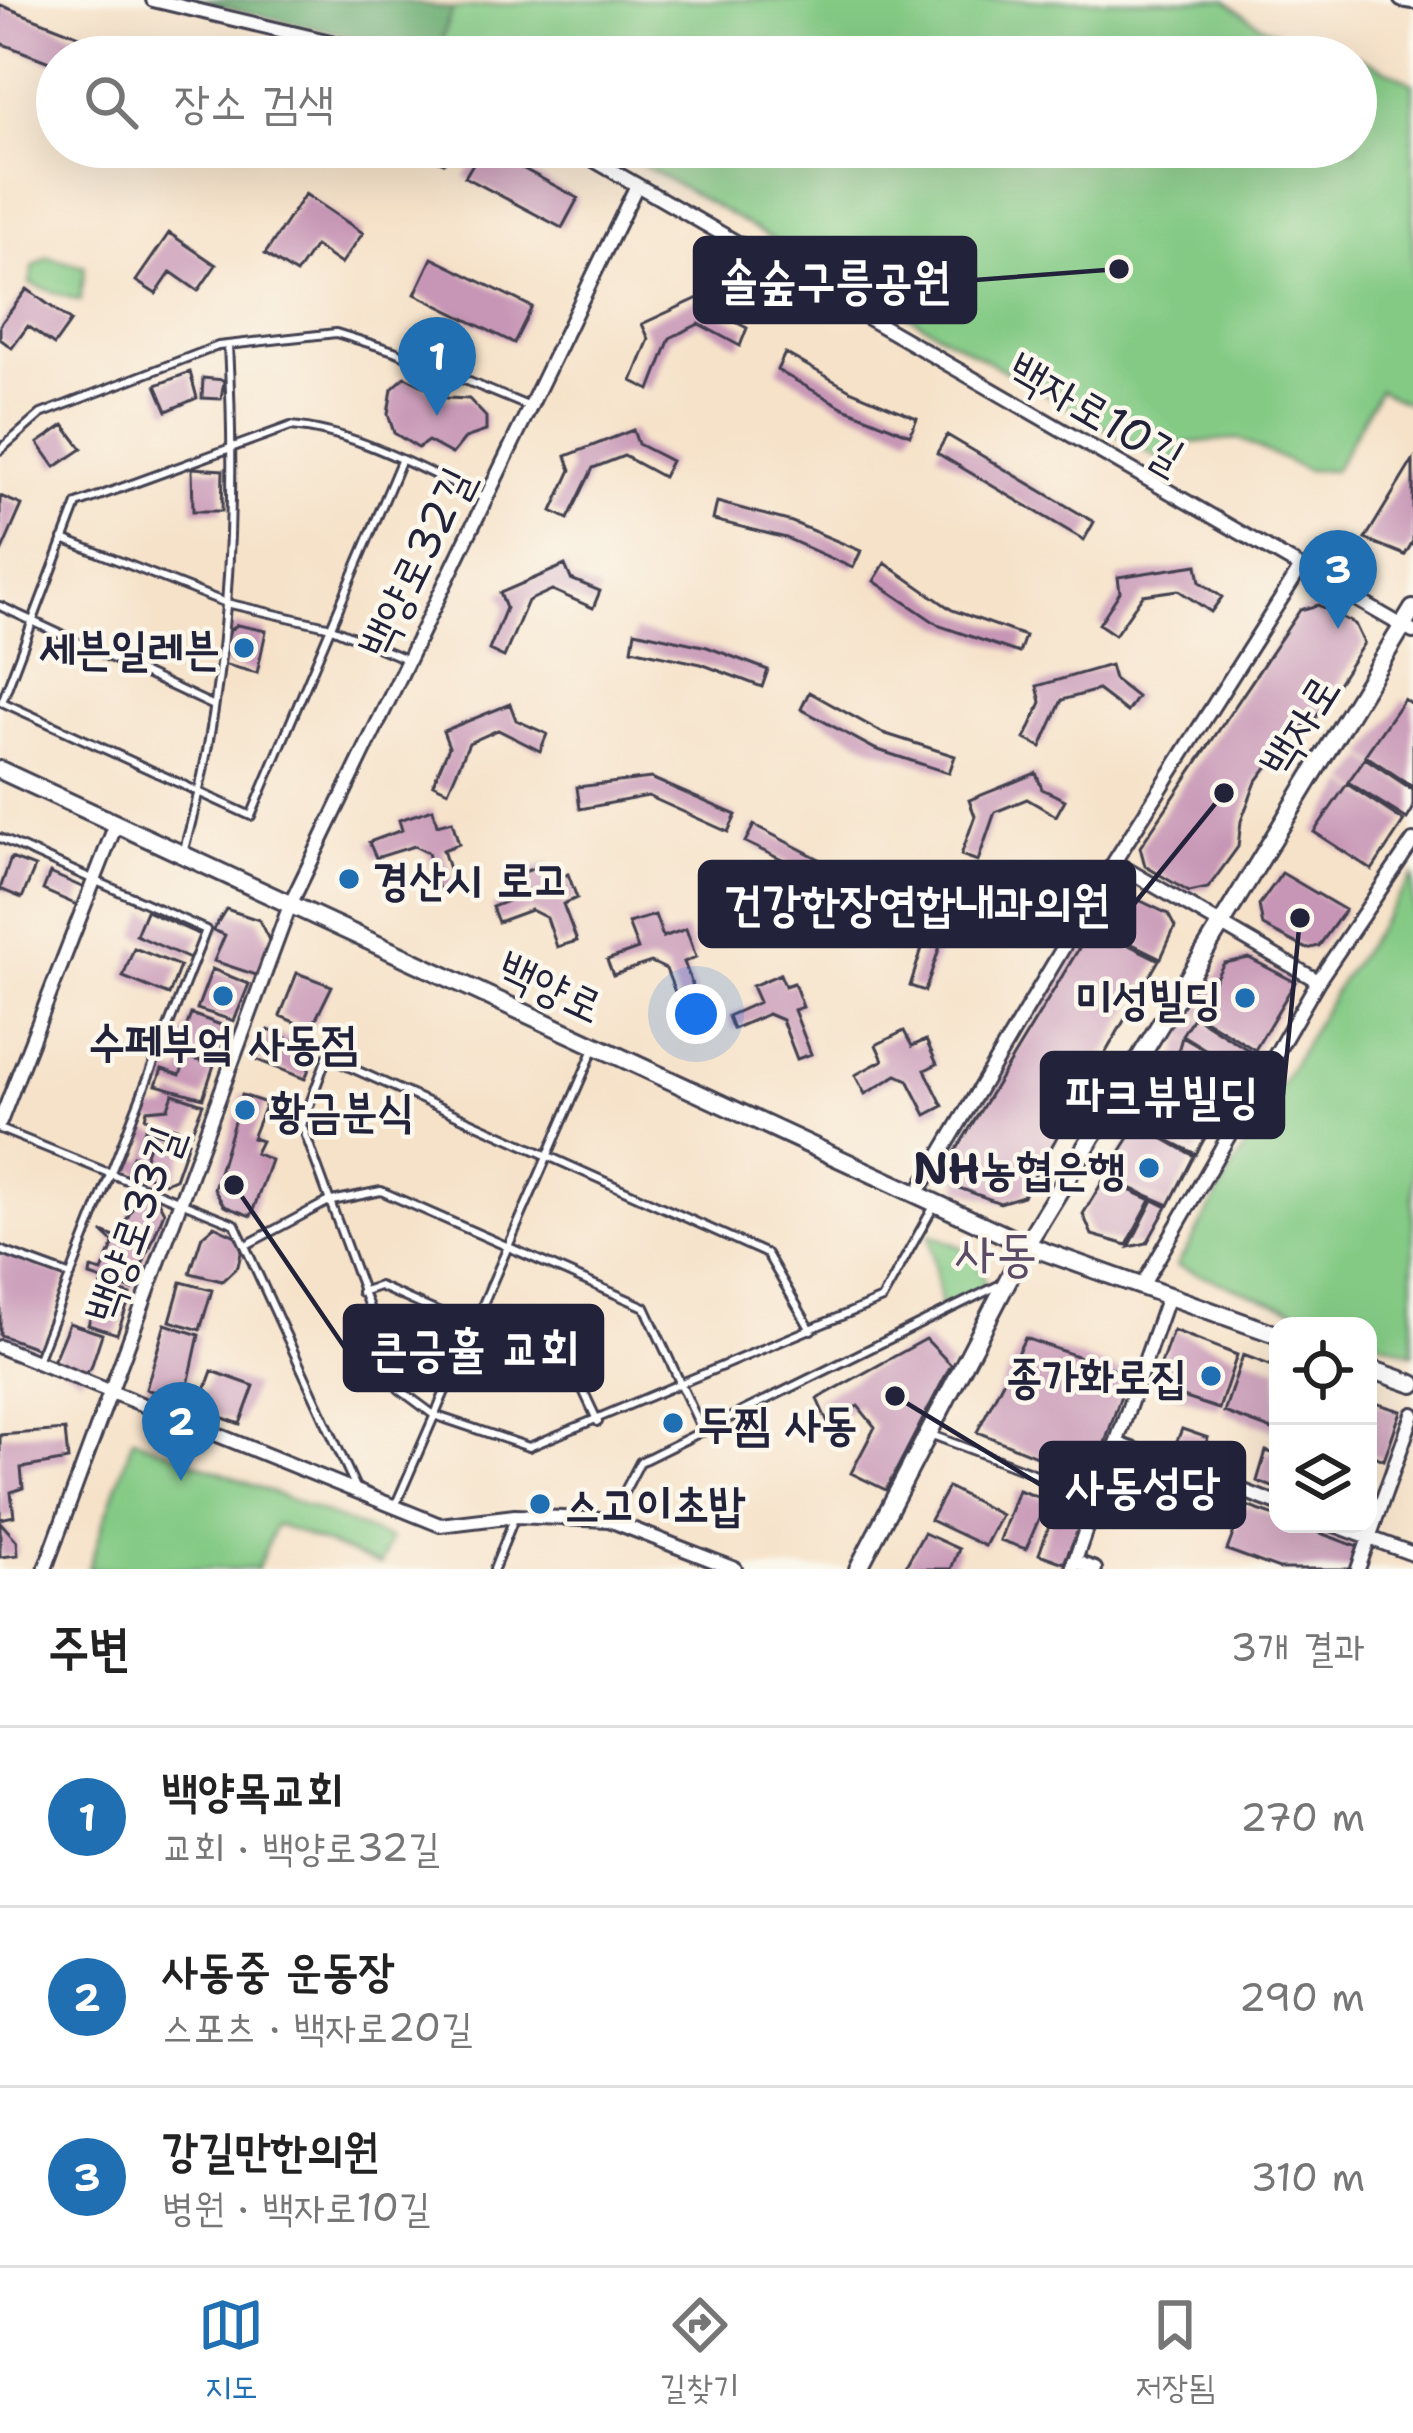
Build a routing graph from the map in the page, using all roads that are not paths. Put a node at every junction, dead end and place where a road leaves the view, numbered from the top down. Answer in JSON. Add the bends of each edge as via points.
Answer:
{"nodes":[{"id":1,"x":153,"y":0,"type":"edge"},
{"id":2,"x":1401,"y":0,"type":"edge"},
{"id":3,"x":1413,"y":2,"type":"edge"},
{"id":4,"x":305,"y":36,"type":"edge"},
{"id":5,"x":607,"y":168,"type":"edge"},
{"id":6,"x":637,"y":185,"type":"junction"},
{"id":7,"x":228,"y":345,"type":"junction"},
{"id":8,"x":530,"y":407,"type":"junction"},
{"id":9,"x":233,"y":445,"type":"junction"},
{"id":10,"x":0,"y":450,"type":"edge"},
{"id":11,"x":401,"y":461,"type":"junction"},
{"id":12,"x":485,"y":499,"type":"junction"},
{"id":13,"x":62,"y":539,"type":"junction"},
{"id":14,"x":1300,"y":569,"type":"junction"},
{"id":15,"x":226,"y":603,"type":"junction"},
{"id":16,"x":0,"y":606,"type":"edge"},
{"id":17,"x":1413,"y":609,"type":"edge"},
{"id":18,"x":33,"y":619,"type":"junction"},
{"id":19,"x":327,"y":626,"type":"junction"},
{"id":20,"x":1408,"y":629,"type":"edge"},
{"id":21,"x":408,"y":660,"type":"junction"},
{"id":22,"x":212,"y":705,"type":"junction"},
{"id":23,"x":0,"y":770,"type":"edge"},
{"id":24,"x":201,"y":791,"type":"junction"},
{"id":25,"x":116,"y":824,"type":"junction"},
{"id":26,"x":0,"y":838,"type":"edge"},
{"id":27,"x":1413,"y":841,"type":"edge"},
{"id":28,"x":183,"y":855,"type":"junction"},
{"id":29,"x":1114,"y":862,"type":"junction"},
{"id":30,"x":95,"y":878,"type":"junction"},
{"id":31,"x":290,"y":904,"type":"junction"},
{"id":32,"x":1219,"y":923,"type":"junction"},
{"id":33,"x":1318,"y":981,"type":"junction"},
{"id":34,"x":595,"y":1046,"type":"junction"},
{"id":35,"x":0,"y":1126,"type":"edge"},
{"id":36,"x":546,"y":1159,"type":"junction"},
{"id":37,"x":111,"y":1173,"type":"junction"},
{"id":38,"x":917,"y":1194,"type":"junction"},
{"id":39,"x":180,"y":1201,"type":"junction"},
{"id":40,"x":327,"y":1202,"type":"junction"},
{"id":41,"x":936,"y":1203,"type":"junction"},
{"id":42,"x":1026,"y":1244,"type":"junction"},
{"id":43,"x":246,"y":1245,"type":"junction"},
{"id":44,"x":507,"y":1247,"type":"junction"},
{"id":45,"x":0,"y":1250,"type":"edge"},
{"id":46,"x":71,"y":1276,"type":"junction"},
{"id":47,"x":1007,"y":1280,"type":"junction"},
{"id":48,"x":1142,"y":1286,"type":"junction"},
{"id":49,"x":361,"y":1292,"type":"junction"},
{"id":50,"x":1168,"y":1296,"type":"junction"},
{"id":51,"x":811,"y":1330,"type":"junction"},
{"id":52,"x":471,"y":1331,"type":"junction"},
{"id":53,"x":1269,"y":1332,"type":"edge"},
{"id":54,"x":0,"y":1347,"type":"edge"},
{"id":55,"x":37,"y":1361,"type":"junction"},
{"id":56,"x":1377,"y":1371,"type":"edge"},
{"id":57,"x":1413,"y":1384,"type":"edge"},
{"id":58,"x":682,"y":1385,"type":"junction"},
{"id":59,"x":111,"y":1390,"type":"junction"},
{"id":60,"x":1413,"y":1414,"type":"edge"},
{"id":61,"x":434,"y":1415,"type":"junction"},
{"id":62,"x":598,"y":1422,"type":"junction"},
{"id":63,"x":703,"y":1432,"type":"junction"},
{"id":64,"x":928,"y":1434,"type":"junction"},
{"id":65,"x":1116,"y":1443,"type":"junction"},
{"id":66,"x":358,"y":1494,"type":"junction"},
{"id":67,"x":1097,"y":1497,"type":"junction"},
{"id":68,"x":1269,"y":1501,"type":"edge"},
{"id":69,"x":394,"y":1508,"type":"junction"},
{"id":70,"x":514,"y":1516,"type":"junction"},
{"id":71,"x":609,"y":1520,"type":"junction"},
{"id":72,"x":1356,"y":1533,"type":"edge"},
{"id":73,"x":1369,"y":1538,"type":"junction"},
{"id":74,"x":1413,"y":1554,"type":"edge"},
{"id":75,"x":1073,"y":1565,"type":"edge"},
{"id":76,"x":45,"y":1569,"type":"edge"},
{"id":77,"x":494,"y":1569,"type":"edge"},
{"id":78,"x":735,"y":1569,"type":"edge"},
{"id":79,"x":858,"y":1569,"type":"edge"},
{"id":80,"x":1095,"y":1569,"type":"edge"},
{"id":81,"x":1358,"y":1569,"type":"edge"}],
"edges":[{"from":1,"to":4,"type":"street"},
{"from":2,"to":3,"type":"street"},
{"from":5,"to":6,"type":"street","name":"백자로10길"},
{"from":6,"to":8,"type":"street","name":"백양로32길"},
{"from":6,"to":14,"type":"street","name":"백자로10길"},
{"from":7,"to":8,"type":"lane","via":[[336,333]]},
{"from":7,"to":9,"type":"lane"},
{"from":7,"to":10,"type":"lane","via":[[41,414]]},
{"from":8,"to":12,"type":"street","name":"백양로32길"},
{"from":9,"to":11,"type":"lane","via":[[292,426],[329,430]]},
{"from":9,"to":13,"type":"lane","via":[[76,504]]},
{"from":9,"to":15,"type":"lane"},
{"from":11,"to":12,"type":"lane"},
{"from":11,"to":19,"type":"lane"},
{"from":12,"to":21,"type":"street","name":"백양로32길"},
{"from":13,"to":15,"type":"lane"},
{"from":13,"to":18,"type":"lane"},
{"from":14,"to":20,"type":"street","name":"백자로10길"},
{"from":14,"to":29,"type":"street"},
{"from":15,"to":19,"type":"lane"},
{"from":15,"to":22,"type":"lane"},
{"from":16,"to":18,"type":"lane"},
{"from":17,"to":20,"type":"street","name":"백자로"},
{"from":18,"to":22,"type":"lane"},
{"from":18,"to":24,"type":"lane","via":[[2,702]]},
{"from":19,"to":21,"type":"lane"},
{"from":19,"to":24,"type":"lane","via":[[251,816]]},
{"from":20,"to":32,"type":"street","name":"백자로"},
{"from":21,"to":31,"type":"street","name":"백양로32길"},
{"from":22,"to":24,"type":"lane"},
{"from":23,"to":25,"type":"street","name":"백양로"},
{"from":24,"to":28,"type":"lane"},
{"from":25,"to":28,"type":"street","name":"백양로"},
{"from":25,"to":30,"type":"street"},
{"from":26,"to":30,"type":"lane"},
{"from":27,"to":33,"type":"street"},
{"from":28,"to":31,"type":"street","name":"백양로"},
{"from":29,"to":32,"type":"street"},
{"from":29,"to":38,"type":"street"},
{"from":30,"to":35,"type":"street"},
{"from":30,"to":37,"type":"lane","via":[[206,930]]},
{"from":31,"to":34,"type":"street","name":"백양로"},
{"from":31,"to":39,"type":"street","name":"백양로33길"},
{"from":32,"to":33,"type":"street"},
{"from":32,"to":42,"type":"street","name":"백자로"},
{"from":33,"to":48,"type":"street"},
{"from":34,"to":36,"type":"lane"},
{"from":34,"to":38,"type":"street","name":"백양로"},
{"from":35,"to":37,"type":"lane"},
{"from":36,"to":40,"type":"lane","via":[[327,1057],[302,1125]]},
{"from":36,"to":44,"type":"lane"},
{"from":36,"to":51,"type":"lane","via":[[767,1254]]},
{"from":37,"to":39,"type":"lane"},
{"from":37,"to":46,"type":"lane"},
{"from":38,"to":41,"type":"street","name":"백양로"},
{"from":39,"to":43,"type":"lane","via":[[235,1224]]},
{"from":39,"to":59,"type":"street","name":"백양로33길"},
{"from":40,"to":43,"type":"lane"},
{"from":40,"to":44,"type":"lane","via":[[381,1191]]},
{"from":40,"to":49,"type":"lane"},
{"from":41,"to":42,"type":"street","name":"백양로"},
{"from":41,"to":51,"type":"lane","via":[[882,1298]]},
{"from":42,"to":47,"type":"street","name":"백자로"},
{"from":42,"to":48,"type":"street","name":"백양로"},
{"from":43,"to":66,"type":"lane"},
{"from":44,"to":52,"type":"lane"},
{"from":44,"to":58,"type":"lane","via":[[645,1307]]},
{"from":45,"to":46,"type":"lane"},
{"from":46,"to":55,"type":"lane"},
{"from":47,"to":63,"type":"lane"},
{"from":47,"to":64,"type":"street","name":"백자로"},
{"from":48,"to":50,"type":"street","name":"백양로"},
{"from":49,"to":52,"type":"lane","via":[[379,1286]]},
{"from":49,"to":61,"type":"lane","via":[[399,1388]]},
{"from":50,"to":53,"type":"street","name":"백양로"},
{"from":50,"to":65,"type":"street"},
{"from":51,"to":58,"type":"lane"},
{"from":52,"to":61,"type":"lane"},
{"from":52,"to":62,"type":"lane","via":[[575,1373]]},
{"from":54,"to":55,"type":"street"},
{"from":55,"to":59,"type":"street"},
{"from":56,"to":57,"type":"street"},
{"from":58,"to":62,"type":"lane"},
{"from":58,"to":63,"type":"lane"},
{"from":59,"to":66,"type":"street"},
{"from":59,"to":76,"type":"street","name":"백양로33길"},
{"from":60,"to":73,"type":"street"},
{"from":61,"to":62,"type":"lane","via":[[529,1447]]},
{"from":61,"to":69,"type":"lane"},
{"from":63,"to":71,"type":"lane","via":[[640,1462]]},
{"from":64,"to":67,"type":"lane"},
{"from":64,"to":79,"type":"street","name":"백자로"},
{"from":65,"to":67,"type":"street"},
{"from":65,"to":68,"type":"street"},
{"from":66,"to":69,"type":"street"},
{"from":67,"to":75,"type":"street"},
{"from":69,"to":70,"type":"street","via":[[440,1525]]},
{"from":70,"to":71,"type":"street"},
{"from":70,"to":77,"type":"lane"},
{"from":71,"to":78,"type":"street"},
{"from":72,"to":73,"type":"street"},
{"from":73,"to":74,"type":"street"},
{"from":73,"to":81,"type":"street"},
{"from":75,"to":80,"type":"street"}]}
